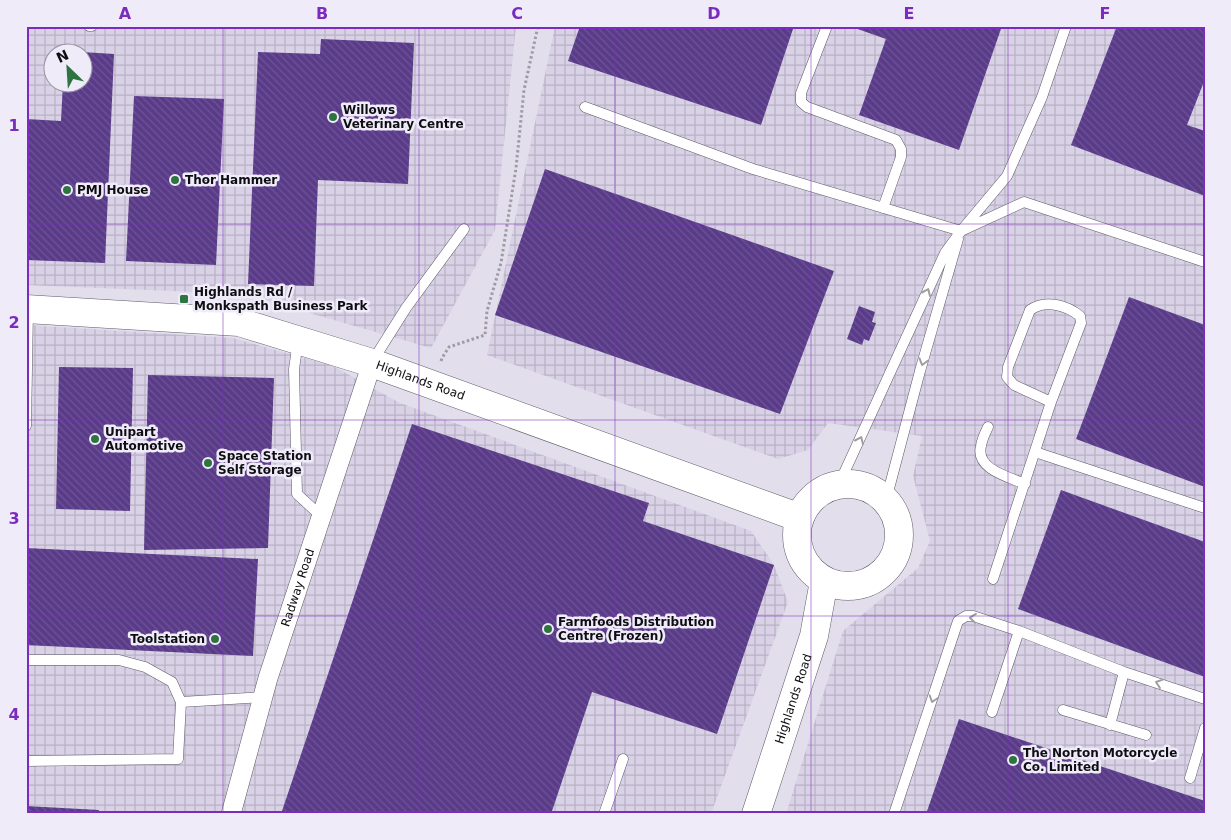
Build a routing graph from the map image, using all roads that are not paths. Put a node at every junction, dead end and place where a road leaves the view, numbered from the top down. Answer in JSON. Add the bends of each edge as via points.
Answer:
{"nodes":[{"id":1,"x":827,"y":26,"type":"edge"},
{"id":2,"x":1066,"y":26,"type":"edge"},
{"id":3,"x":585,"y":107,"type":"dead end"},
{"id":4,"x":883,"y":208,"type":"junction"},
{"id":5,"x":464,"y":229,"type":"dead end"},
{"id":6,"x":961,"y":231,"type":"junction"},
{"id":7,"x":1204,"y":259,"type":"edge"},
{"id":8,"x":27,"y":309,"type":"edge"},
{"id":9,"x":298,"y":340,"type":"junction"},
{"id":10,"x":372,"y":363,"type":"junction"},
{"id":11,"x":1051,"y":402,"type":"junction"},
{"id":12,"x":26,"y":426,"type":"edge"},
{"id":13,"x":988,"y":427,"type":"dead end"},
{"id":14,"x":1034,"y":452,"type":"junction"},
{"id":15,"x":840,"y":484,"type":"junction"},
{"id":16,"x":1025,"y":484,"type":"junction"},
{"id":17,"x":886,"y":500,"type":"junction"},
{"id":18,"x":1205,"y":508,"type":"edge"},
{"id":19,"x":801,"y":515,"type":"junction"},
{"id":20,"x":322,"y":517,"type":"junction"},
{"id":21,"x":993,"y":579,"type":"dead end"},
{"id":22,"x":824,"y":581,"type":"junction"},
{"id":23,"x":1019,"y":631,"type":"junction"},
{"id":24,"x":26,"y":660,"type":"edge"},
{"id":25,"x":1124,"y":672,"type":"junction"},
{"id":26,"x":263,"y":698,"type":"junction"},
{"id":27,"x":1205,"y":699,"type":"edge"},
{"id":28,"x":181,"y":702,"type":"junction"},
{"id":29,"x":1063,"y":710,"type":"dead end"},
{"id":30,"x":992,"y":712,"type":"dead end"},
{"id":31,"x":1110,"y":725,"type":"junction"},
{"id":32,"x":1205,"y":728,"type":"edge"},
{"id":33,"x":1146,"y":735,"type":"dead end"},
{"id":34,"x":623,"y":759,"type":"dead end"},
{"id":35,"x":26,"y":761,"type":"edge"},
{"id":36,"x":1190,"y":778,"type":"dead end"},
{"id":37,"x":231,"y":814,"type":"edge"},
{"id":38,"x":604,"y":814,"type":"edge"},
{"id":39,"x":756,"y":814,"type":"edge"},
{"id":40,"x":894,"y":814,"type":"edge"}],
"edges":[{"from":1,"to":4,"type":"lane","via":[[800,94],[801,102],[896,140],[901,157]]},
{"from":2,"to":6,"type":"lane","via":[[1042,97],[1006,176]]},
{"from":3,"to":4,"type":"lane","via":[[753,169]]},
{"from":4,"to":6,"type":"lane"},
{"from":5,"to":10,"type":"lane","via":[[406,308]]},
{"from":6,"to":7,"type":"lane","via":[[1024,202]]},
{"from":15,"to":6,"type":"lane","one_way":true,"via":[[945,253]]},
{"from":6,"to":17,"type":"lane","one_way":true},
{"from":8,"to":9,"type":"street","name":"Highlands Road","via":[[239,322]]},
{"from":8,"to":12,"type":"lane"},
{"from":9,"to":10,"type":"street","name":"Highlands Road"},
{"from":9,"to":20,"type":"lane","via":[[294,368],[297,494]]},
{"from":10,"to":19,"type":"street","name":"Highlands Road"},
{"from":10,"to":20,"type":"street","name":"Radway Road"},
{"from":11,"to":11,"type":"lane","via":[[1014,385],[1007,377],[1030,310],[1037,304],[1046,303],[1073,310],[1080,316],[1081,323]]},
{"from":11,"to":14,"type":"lane"},
{"from":13,"to":16,"type":"lane","via":[[980,447],[981,458],[988,467]]},
{"from":14,"to":16,"type":"lane"},
{"from":14,"to":18,"type":"lane"},
{"from":15,"to":17,"type":"street","via":[[865,486]]},
{"from":15,"to":19,"type":"street","via":[[816,495]]},
{"from":16,"to":21,"type":"lane"},
{"from":17,"to":22,"type":"street","via":[[898,520],[899,544],[889,566],[871,581],[863,583],[848,586]]},
{"from":19,"to":22,"type":"street","via":[[797,534],[800,552],[810,569]]},
{"from":20,"to":26,"type":"street","name":"Radway Road"},
{"from":22,"to":39,"type":"street","name":"Highlands Road","via":[[814,636]]},
{"from":23,"to":25,"type":"lane"},
{"from":23,"to":30,"type":"lane"},
{"from":23,"to":40,"type":"lane","one_way":true,"via":[[973,616],[958,621]]},
{"from":24,"to":28,"type":"lane","via":[[128,662],[172,682]]},
{"from":27,"to":25,"type":"lane","one_way":true},
{"from":25,"to":31,"type":"lane"},
{"from":26,"to":28,"type":"lane"},
{"from":26,"to":37,"type":"street","name":"Radway Road"},
{"from":28,"to":35,"type":"lane","via":[[178,759]]},
{"from":29,"to":31,"type":"lane"},
{"from":31,"to":33,"type":"lane"},
{"from":32,"to":36,"type":"lane"},
{"from":34,"to":38,"type":"lane"}]}
